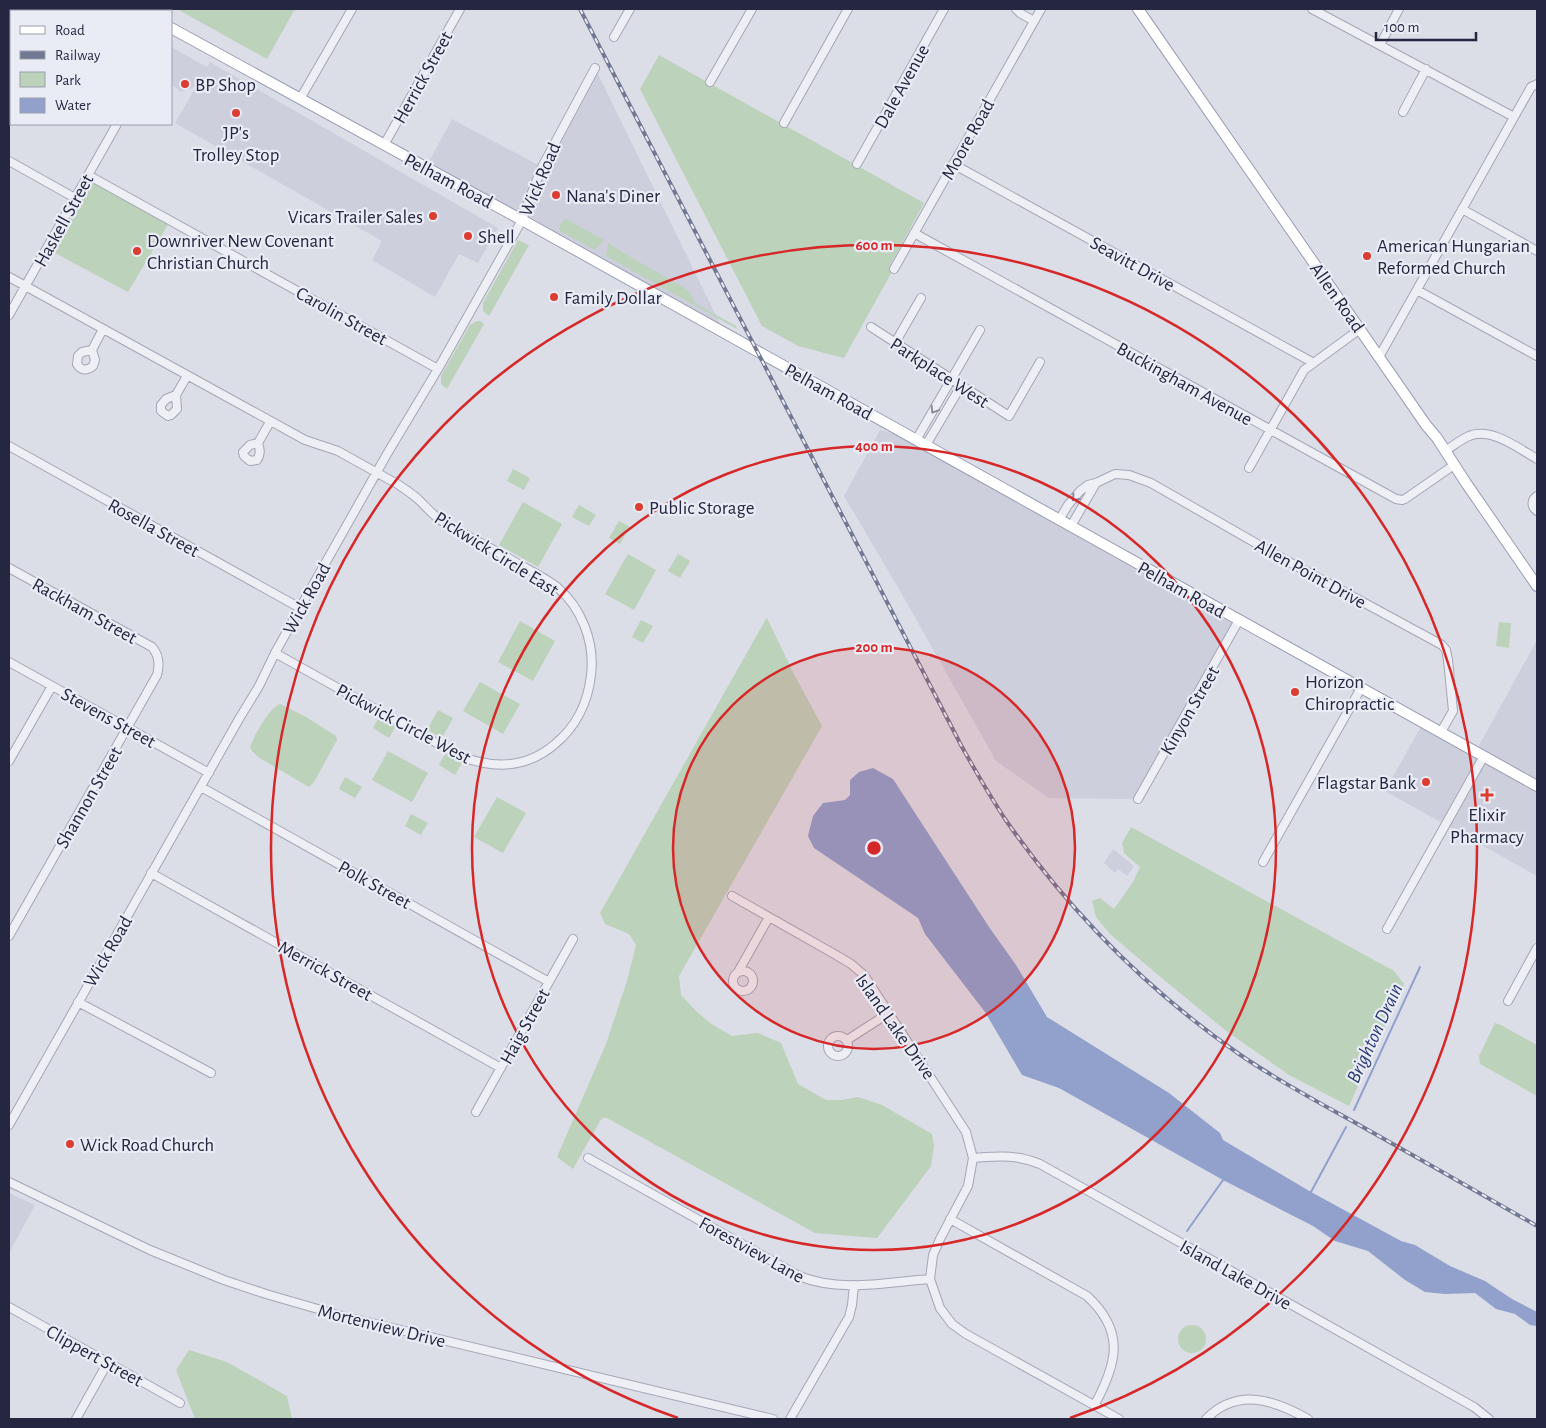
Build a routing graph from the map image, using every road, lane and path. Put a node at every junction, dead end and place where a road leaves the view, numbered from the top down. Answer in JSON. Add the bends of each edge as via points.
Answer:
{"nodes":[{"id":1,"x":352,"y":9,"type":"edge"},
{"id":2,"x":460,"y":9,"type":"edge"},
{"id":3,"x":630,"y":9,"type":"edge"},
{"id":4,"x":752,"y":9,"type":"edge"},
{"id":5,"x":848,"y":9,"type":"edge"},
{"id":6,"x":944,"y":9,"type":"edge"},
{"id":7,"x":1016,"y":9,"type":"edge"},
{"id":8,"x":1041,"y":9,"type":"edge"},
{"id":9,"x":1138,"y":9,"type":"edge"},
{"id":10,"x":1312,"y":9,"type":"edge"},
{"id":11,"x":1399,"y":9,"type":"edge"},
{"id":12,"x":1034,"y":21,"type":"junction"},
{"id":13,"x":172,"y":29,"type":"edge"},
{"id":14,"x":614,"y":37,"type":"dead end"},
{"id":15,"x":1380,"y":45,"type":"junction"},
{"id":16,"x":595,"y":68,"type":"dead end"},
{"id":17,"x":1426,"y":69,"type":"junction"},
{"id":18,"x":710,"y":82,"type":"dead end"},
{"id":19,"x":1537,"y":84,"type":"edge"},
{"id":20,"x":300,"y":99,"type":"junction"},
{"id":21,"x":1403,"y":112,"type":"dead end"},
{"id":22,"x":1514,"y":118,"type":"junction"},
{"id":23,"x":784,"y":123,"type":"dead end"},
{"id":24,"x":116,"y":125,"type":"edge"},
{"id":25,"x":384,"y":145,"type":"junction"},
{"id":26,"x":9,"y":161,"type":"edge"},
{"id":27,"x":857,"y":164,"type":"dead end"},
{"id":28,"x":953,"y":164,"type":"junction"},
{"id":29,"x":88,"y":175,"type":"junction"},
{"id":30,"x":75,"y":198,"type":"junction"},
{"id":31,"x":1462,"y":209,"type":"junction"},
{"id":32,"x":522,"y":220,"type":"junction"},
{"id":33,"x":914,"y":233,"type":"junction"},
{"id":34,"x":1537,"y":251,"type":"edge"},
{"id":35,"x":894,"y":269,"type":"dead end"},
{"id":36,"x":9,"y":277,"type":"edge"},
{"id":37,"x":25,"y":286,"type":"junction"},
{"id":38,"x":1417,"y":290,"type":"junction"},
{"id":39,"x":921,"y":298,"type":"dead end"},
{"id":40,"x":9,"y":315,"type":"edge"},
{"id":41,"x":871,"y":327,"type":"dead end"},
{"id":42,"x":1360,"y":329,"type":"junction"},
{"id":43,"x":103,"y":330,"type":"junction"},
{"id":44,"x":980,"y":330,"type":"dead end"},
{"id":45,"x":895,"y":343,"type":"junction"},
{"id":46,"x":92,"y":350,"type":"dead end"},
{"id":47,"x":1537,"y":356,"type":"edge"},
{"id":48,"x":1380,"y":358,"type":"junction"},
{"id":49,"x":1040,"y":362,"type":"dead end"},
{"id":50,"x":1312,"y":362,"type":"junction"},
{"id":51,"x":438,"y":369,"type":"junction"},
{"id":52,"x":187,"y":376,"type":"junction"},
{"id":53,"x":952,"y":380,"type":"junction"},
{"id":54,"x":961,"y":386,"type":"junction"},
{"id":55,"x":176,"y":396,"type":"dead end"},
{"id":56,"x":270,"y":422,"type":"junction"},
{"id":57,"x":1270,"y":430,"type":"junction"},
{"id":58,"x":921,"y":442,"type":"junction"},
{"id":59,"x":258,"y":443,"type":"dead end"},
{"id":60,"x":9,"y":446,"type":"edge"},
{"id":61,"x":1445,"y":451,"type":"junction"},
{"id":62,"x":1537,"y":459,"type":"edge"},
{"id":63,"x":1454,"y":464,"type":"junction"},
{"id":64,"x":1249,"y":468,"type":"dead end"},
{"id":65,"x":378,"y":473,"type":"junction"},
{"id":66,"x":1096,"y":483,"type":"junction"},
{"id":67,"x":1537,"y":496,"type":"edge"},
{"id":68,"x":1537,"y":511,"type":"edge"},
{"id":69,"x":1060,"y":520,"type":"junction"},
{"id":70,"x":1071,"y":526,"type":"junction"},
{"id":71,"x":9,"y":568,"type":"edge"},
{"id":72,"x":1537,"y":586,"type":"edge"},
{"id":73,"x":300,"y":608,"type":"junction"},
{"id":74,"x":1239,"y":620,"type":"junction"},
{"id":75,"x":275,"y":653,"type":"junction"},
{"id":76,"x":157,"y":656,"type":"joint"},
{"id":77,"x":9,"y":662,"type":"edge"},
{"id":78,"x":52,"y":686,"type":"junction"},
{"id":79,"x":1361,"y":688,"type":"junction"},
{"id":80,"x":581,"y":712,"type":"joint"},
{"id":81,"x":127,"y":727,"type":"junction"},
{"id":82,"x":1441,"y":732,"type":"junction"},
{"id":83,"x":1484,"y":756,"type":"junction"},
{"id":84,"x":9,"y":761,"type":"edge"},
{"id":85,"x":209,"y":773,"type":"junction"},
{"id":86,"x":201,"y":786,"type":"junction"},
{"id":87,"x":1537,"y":786,"type":"edge"},
{"id":88,"x":1138,"y":799,"type":"dead end"},
{"id":89,"x":1263,"y":862,"type":"dead end"},
{"id":90,"x":152,"y":873,"type":"junction"},
{"id":91,"x":732,"y":896,"type":"dead end"},
{"id":92,"x":769,"y":917,"type":"junction"},
{"id":93,"x":1387,"y":929,"type":"dead end"},
{"id":94,"x":9,"y":936,"type":"edge"},
{"id":95,"x":573,"y":940,"type":"dead end"},
{"id":96,"x":1537,"y":948,"type":"edge"},
{"id":97,"x":738,"y":972,"type":"dead end"},
{"id":98,"x":549,"y":982,"type":"junction"},
{"id":99,"x":1508,"y":1001,"type":"dead end"},
{"id":100,"x":78,"y":1002,"type":"junction"},
{"id":101,"x":889,"y":1013,"type":"junction"},
{"id":102,"x":847,"y":1040,"type":"dead end"},
{"id":103,"x":501,"y":1068,"type":"junction"},
{"id":104,"x":211,"y":1073,"type":"dead end"},
{"id":105,"x":476,"y":1112,"type":"dead end"},
{"id":106,"x":9,"y":1125,"type":"edge"},
{"id":107,"x":588,"y":1158,"type":"dead end"},
{"id":108,"x":974,"y":1158,"type":"junction"},
{"id":109,"x":9,"y":1182,"type":"edge"},
{"id":110,"x":950,"y":1219,"type":"junction"},
{"id":111,"x":930,"y":1279,"type":"junction"},
{"id":112,"x":854,"y":1285,"type":"junction"},
{"id":113,"x":9,"y":1307,"type":"edge"},
{"id":114,"x":108,"y":1362,"type":"junction"},
{"id":115,"x":180,"y":1403,"type":"dead end"},
{"id":116,"x":1094,"y":1406,"type":"junction"},
{"id":117,"x":76,"y":1419,"type":"edge"},
{"id":118,"x":772,"y":1419,"type":"edge"},
{"id":119,"x":790,"y":1419,"type":"edge"},
{"id":120,"x":1120,"y":1419,"type":"edge"},
{"id":121,"x":1206,"y":1419,"type":"edge"},
{"id":122,"x":1308,"y":1419,"type":"edge"},
{"id":123,"x":1489,"y":1419,"type":"edge"}],
"edges":[{"from":1,"to":20,"type":"street"},
{"from":2,"to":25,"type":"street","name":"Herrick Street"},
{"from":3,"to":14,"type":"street"},
{"from":4,"to":18,"type":"street"},
{"from":5,"to":23,"type":"street"},
{"from":6,"to":27,"type":"street","name":"Dale Avenue"},
{"from":7,"to":12,"type":"street"},
{"from":8,"to":12,"type":"street","name":"Moore Road"},
{"from":9,"to":42,"type":"main road","name":"Allen Road"},
{"from":10,"to":15,"type":"street"},
{"from":11,"to":15,"type":"street"},
{"from":12,"to":28,"type":"street","name":"Moore Road"},
{"from":13,"to":20,"type":"main road","name":"Pelham Road"},
{"from":15,"to":17,"type":"street"},
{"from":16,"to":32,"type":"street","name":"Wick Road","via":[[542,167]]},
{"from":17,"to":21,"type":"street"},
{"from":17,"to":22,"type":"street"},
{"from":19,"to":22,"type":"street","via":[[1530,87]]},
{"from":20,"to":25,"type":"main road","name":"Pelham Road"},
{"from":22,"to":31,"type":"street"},
{"from":24,"to":29,"type":"street","name":"Haskell Street"},
{"from":25,"to":32,"type":"main road","name":"Pelham Road"},
{"from":26,"to":30,"type":"street"},
{"from":28,"to":33,"type":"street","name":"Moore Road"},
{"from":28,"to":50,"type":"street","name":"Seavitt Drive"},
{"from":29,"to":30,"type":"street","name":"Haskell Street"},
{"from":29,"to":51,"type":"street","name":"Carolin Street"},
{"from":30,"to":37,"type":"street","name":"Haskell Street"},
{"from":31,"to":34,"type":"street"},
{"from":31,"to":38,"type":"street"},
{"from":32,"to":51,"type":"street","name":"Wick Road"},
{"from":32,"to":58,"type":"main road","name":"Pelham Road"},
{"from":33,"to":35,"type":"street","name":"Moore Road"},
{"from":33,"to":57,"type":"street","name":"Buckingham Avenue"},
{"from":36,"to":37,"type":"street","name":"Pickwick Circle East"},
{"from":37,"to":40,"type":"street","name":"Haskell Street"},
{"from":37,"to":43,"type":"street","name":"Pickwick Circle East"},
{"from":38,"to":47,"type":"street"},
{"from":38,"to":48,"type":"street"},
{"from":39,"to":45,"type":"street"},
{"from":41,"to":45,"type":"street","name":"Parkplace West"},
{"from":42,"to":48,"type":"main road","name":"Allen Road"},
{"from":42,"to":50,"type":"street"},
{"from":43,"to":46,"type":"street"},
{"from":43,"to":52,"type":"street","name":"Pickwick Circle East"},
{"from":44,"to":53,"type":"street"},
{"from":45,"to":53,"type":"street","name":"Parkplace West"},
{"from":48,"to":61,"type":"main road","name":"Allen Road"},
{"from":49,"to":54,"type":"street","name":"Parkplace West","via":[[1009,416]]},
{"from":50,"to":57,"type":"street","via":[[1304,370]]},
{"from":51,"to":65,"type":"street","name":"Wick Road"},
{"from":52,"to":55,"type":"street"},
{"from":52,"to":56,"type":"street","name":"Pickwick Circle East"},
{"from":53,"to":54,"type":"street","name":"Parkplace West"},
{"from":53,"to":58,"type":"street","one_way":true},
{"from":54,"to":58,"type":"street"},
{"from":56,"to":59,"type":"street"},
{"from":56,"to":65,"type":"street","name":"Pickwick Circle East"},
{"from":57,"to":63,"type":"street","name":"Buckingham Avenue","via":[[1398,500]]},
{"from":57,"to":64,"type":"street"},
{"from":58,"to":69,"type":"main road","name":"Pelham Road"},
{"from":60,"to":73,"type":"street","name":"Rosella Street"},
{"from":61,"to":62,"type":"street","via":[[1467,436],[1482,433],[1496,436]]},
{"from":61,"to":63,"type":"main road","name":"Allen Road"},
{"from":63,"to":72,"type":"main road","name":"Allen Road"},
{"from":65,"to":73,"type":"street","name":"Wick Road"},
{"from":65,"to":80,"type":"street","name":"Pickwick Circle East","via":[[409,491],[439,518],[547,580],[568,598],[581,617],[591,653],[590,684]]},
{"from":66,"to":69,"type":"street","name":"Allen Point Drive","one_way":true,"via":[[1088,485],[1074,497]]},
{"from":66,"to":70,"type":"street"},
{"from":66,"to":82,"type":"street","name":"Allen Point Drive","via":[[1115,474],[1146,480],[1442,645],[1448,660],[1453,711]]},
{"from":67,"to":68,"type":"street","via":[[1532,504]]},
{"from":69,"to":70,"type":"main road","name":"Pelham Road"},
{"from":70,"to":74,"type":"main road","name":"Pelham Road"},
{"from":71,"to":76,"type":"street","name":"Rackham Street","via":[[146,644]]},
{"from":73,"to":75,"type":"street","name":"Wick Road"},
{"from":74,"to":79,"type":"main road","name":"Pelham Road"},
{"from":74,"to":88,"type":"street","name":"Kinyon Street"},
{"from":75,"to":80,"type":"street","name":"Pickwick Circle West","via":[[460,756],[482,763],[518,763],[538,756],[562,738]]},
{"from":75,"to":85,"type":"street","name":"Wick Road"},
{"from":76,"to":81,"type":"street","name":"Shannon Street","via":[[157,675]]},
{"from":77,"to":78,"type":"street","name":"Stevens Street"},
{"from":78,"to":81,"type":"street","name":"Stevens Street"},
{"from":78,"to":84,"type":"street"},
{"from":79,"to":82,"type":"main road","name":"Pelham Road"},
{"from":79,"to":89,"type":"street"},
{"from":81,"to":85,"type":"street","name":"Stevens Street"},
{"from":81,"to":94,"type":"street","name":"Shannon Street"},
{"from":82,"to":83,"type":"main road","name":"Pelham Road"},
{"from":83,"to":87,"type":"main road","name":"Pelham Road"},
{"from":83,"to":93,"type":"street"},
{"from":85,"to":86,"type":"street","name":"Wick Road"},
{"from":86,"to":90,"type":"street","name":"Wick Road"},
{"from":86,"to":98,"type":"street","name":"Polk Street"},
{"from":90,"to":100,"type":"street","name":"Wick Road"},
{"from":90,"to":103,"type":"street","name":"Merrick Street"},
{"from":91,"to":92,"type":"street","name":"Island Lake Drive"},
{"from":92,"to":97,"type":"street"},
{"from":92,"to":101,"type":"street","name":"Island Lake Drive","via":[[851,964],[864,975]]},
{"from":95,"to":98,"type":"street","name":"Haig Street"},
{"from":96,"to":99,"type":"street"},
{"from":98,"to":103,"type":"street","name":"Haig Street"},
{"from":100,"to":104,"type":"street"},
{"from":100,"to":106,"type":"street","name":"Wick Road"},
{"from":101,"to":102,"type":"street"},
{"from":101,"to":108,"type":"street","name":"Island Lake Drive","via":[[963,1126]]},
{"from":103,"to":105,"type":"street","name":"Haig Street"},
{"from":107,"to":112,"type":"street","name":"Forestview Lane","via":[[799,1276],[831,1285]]},
{"from":108,"to":110,"type":"street","name":"Island Lake Drive","via":[[968,1186]]},
{"from":108,"to":123,"type":"street","name":"Island Lake Drive","via":[[1010,1156],[1040,1164],[1474,1407]]},
{"from":109,"to":118,"type":"street","name":"Mortenview Drive","via":[[150,1250],[266,1294],[342,1316]]},
{"from":110,"to":111,"type":"street","name":"Island Lake Drive","via":[[933,1256]]},
{"from":110,"to":116,"type":"street","via":[[1087,1296],[1098,1306],[1112,1334],[1114,1360]]},
{"from":111,"to":112,"type":"street","name":"Forestview Lane"},
{"from":111,"to":116,"type":"street","name":"Island Lake Drive","via":[[940,1308],[956,1327]]},
{"from":112,"to":119,"type":"street","via":[[849,1317]]},
{"from":113,"to":114,"type":"street","name":"Clippert Street"},
{"from":114,"to":115,"type":"street","name":"Clippert Street"},
{"from":114,"to":117,"type":"street"},
{"from":116,"to":120,"type":"street","name":"Island Lake Drive"},
{"from":121,"to":122,"type":"street","via":[[1224,1406],[1254,1399],[1270,1401]]}]}
